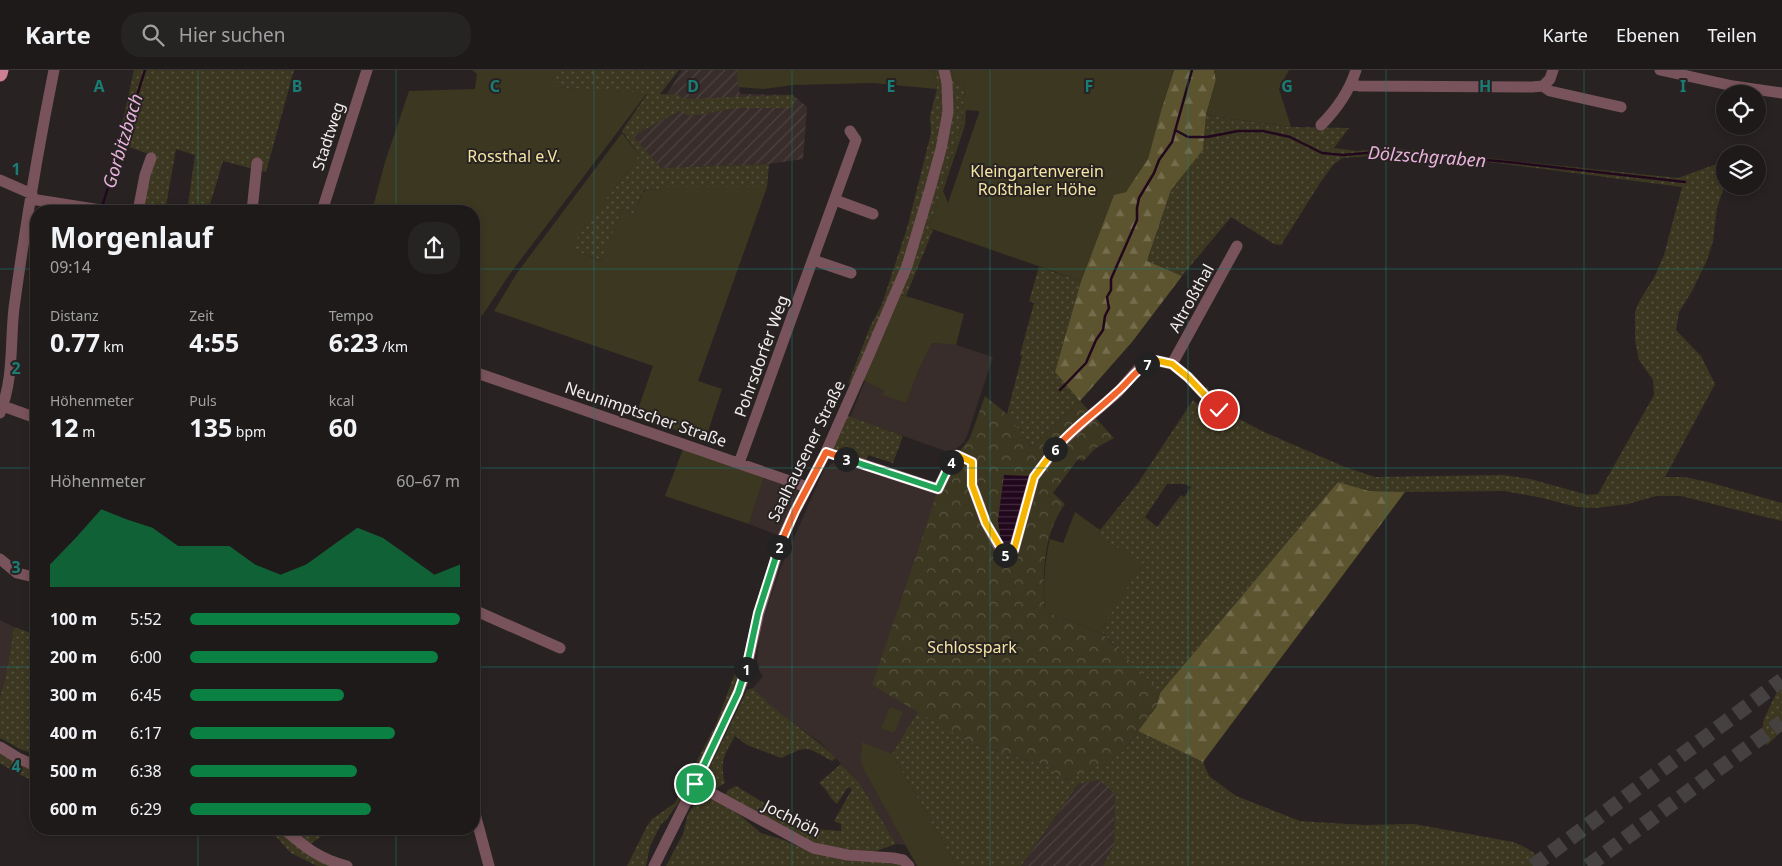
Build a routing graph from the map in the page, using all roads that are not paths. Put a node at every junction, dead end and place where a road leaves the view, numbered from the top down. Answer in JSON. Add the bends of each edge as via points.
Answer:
{"nodes":[{"id":1,"x":1,"y":70,"type":"edge"},
{"id":2,"x":54,"y":70,"type":"edge"},
{"id":3,"x":944,"y":70,"type":"edge"},
{"id":4,"x":1356,"y":70,"type":"edge"},
{"id":5,"x":1553,"y":70,"type":"edge"},
{"id":6,"x":1660,"y":70,"type":"edge"},
{"id":7,"x":367,"y":71,"type":"edge"},
{"id":8,"x":0,"y":74,"type":"edge"},
{"id":9,"x":1352,"y":84,"type":"junction"},
{"id":10,"x":1543,"y":86,"type":"junction"},
{"id":11,"x":1782,"y":93,"type":"edge"},
{"id":12,"x":1621,"y":107,"type":"dead end"},
{"id":13,"x":1321,"y":125,"type":"dead end"},
{"id":14,"x":850,"y":130,"type":"dead end"},
{"id":15,"x":151,"y":158,"type":"dead end"},
{"id":16,"x":257,"y":163,"type":"dead end"},
{"id":17,"x":0,"y":180,"type":"edge"},
{"id":18,"x":31,"y":196,"type":"junction"},
{"id":19,"x":835,"y":200,"type":"junction"},
{"id":20,"x":75,"y":205,"type":"edge"},
{"id":21,"x":139,"y":205,"type":"edge"},
{"id":22,"x":253,"y":205,"type":"edge"},
{"id":23,"x":324,"y":205,"type":"edge"},
{"id":24,"x":874,"y":214,"type":"dead end"},
{"id":25,"x":1237,"y":246,"type":"dead end"},
{"id":26,"x":813,"y":260,"type":"junction"},
{"id":27,"x":851,"y":273,"type":"dead end"},
{"id":28,"x":1172,"y":364,"type":"junction"},
{"id":29,"x":480,"y":374,"type":"edge"},
{"id":30,"x":2,"y":410,"type":"edge"},
{"id":31,"x":1219,"y":410,"type":"dead end"},
{"id":32,"x":30,"y":417,"type":"edge"},
{"id":33,"x":826,"y":452,"type":"junction"},
{"id":34,"x":739,"y":463,"type":"junction"},
{"id":35,"x":807,"y":487,"type":"junction"},
{"id":36,"x":0,"y":559,"type":"edge"},
{"id":37,"x":30,"y":576,"type":"edge"},
{"id":38,"x":480,"y":613,"type":"edge"},
{"id":39,"x":560,"y":648,"type":"dead end"},
{"id":40,"x":0,"y":747,"type":"edge"},
{"id":41,"x":30,"y":763,"type":"edge"},
{"id":42,"x":695,"y":784,"type":"junction"},
{"id":43,"x":480,"y":832,"type":"edge"},
{"id":44,"x":291,"y":835,"type":"edge"},
{"id":45,"x":347,"y":866,"type":"edge"},
{"id":46,"x":489,"y":866,"type":"edge"},
{"id":47,"x":654,"y":866,"type":"edge"},
{"id":48,"x":909,"y":866,"type":"edge"}],
"edges":[{"from":1,"to":8,"type":"main road"},
{"from":2,"to":18,"type":"street"},
{"from":3,"to":33,"type":"street","name":"Saalhausener Straße","via":[[948,112],[935,173],[907,266]]},
{"from":4,"to":9,"type":"street"},
{"from":5,"to":10,"type":"street"},
{"from":6,"to":11,"type":"street"},
{"from":7,"to":23,"type":"street","name":"Stadtweg"},
{"from":9,"to":10,"type":"street"},
{"from":9,"to":13,"type":"street","via":[[1336,110]]},
{"from":10,"to":12,"type":"street","via":[[1550,91]]},
{"from":14,"to":19,"type":"street","name":"Pohrsdorfer Weg","via":[[856,140]]},
{"from":15,"to":21,"type":"street"},
{"from":16,"to":22,"type":"street"},
{"from":17,"to":18,"type":"street"},
{"from":18,"to":20,"type":"street"},
{"from":18,"to":30,"type":"street","via":[[14,311],[9,381]]},
{"from":19,"to":24,"type":"street"},
{"from":19,"to":26,"type":"street","name":"Pohrsdorfer Weg"},
{"from":25,"to":28,"type":"street","name":"Altroßthal"},
{"from":26,"to":27,"type":"street"},
{"from":26,"to":34,"type":"street","name":"Pohrsdorfer Weg"},
{"from":28,"to":31,"type":"street"},
{"from":28,"to":33,"type":"street","via":[[1154,360],[1139,368],[1118,392],[1057,447],[1034,477],[1014,550],[1008,559],[986,523],[972,485],[972,462],[957,455],[938,489]]},
{"from":29,"to":34,"type":"street","name":"Neunimptscher Straße"},
{"from":30,"to":32,"type":"street"},
{"from":33,"to":35,"type":"street","name":"Saalhausener Straße"},
{"from":34,"to":35,"type":"street","name":"Neunimptscher Straße"},
{"from":35,"to":42,"type":"street","name":"Saalhausener Straße","via":[[782,539],[770,574],[744,675]]},
{"from":36,"to":37,"type":"street","via":[[17,573]]},
{"from":38,"to":39,"type":"street"},
{"from":40,"to":41,"type":"street"},
{"from":42,"to":47,"type":"street","name":"Saalhausener Straße"},
{"from":42,"to":48,"type":"street","name":"Jochhöh","via":[[813,848],[848,856],[893,858]]},
{"from":43,"to":46,"type":"street"},
{"from":44,"to":45,"type":"street","via":[[308,850]]}]}
